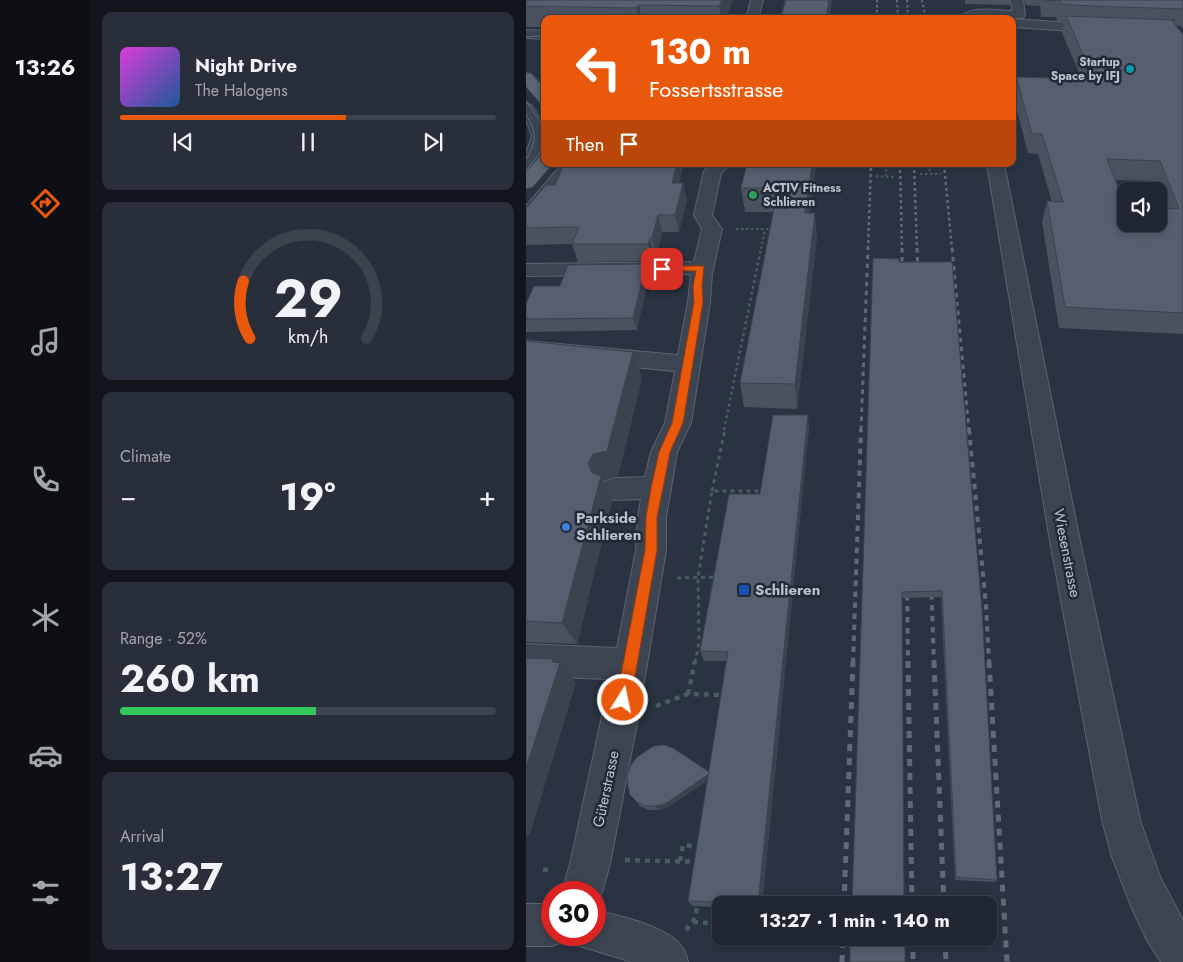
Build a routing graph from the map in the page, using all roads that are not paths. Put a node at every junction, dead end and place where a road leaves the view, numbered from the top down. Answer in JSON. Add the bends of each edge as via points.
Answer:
{"nodes":[{"id":1,"x":757,"y":0,"type":"edge"},
{"id":2,"x":1017,"y":0,"type":"edge"},
{"id":3,"x":753,"y":15,"type":"edge"},
{"id":4,"x":1016,"y":19,"type":"edge"},
{"id":5,"x":1116,"y":29,"type":"edge"},
{"id":6,"x":526,"y":76,"type":"edge"},
{"id":7,"x":541,"y":94,"type":"edge"},
{"id":8,"x":526,"y":108,"type":"edge"},
{"id":9,"x":526,"y":164,"type":"edge"},
{"id":10,"x":541,"y":165,"type":"edge"},
{"id":11,"x":541,"y":166,"type":"edge"},
{"id":12,"x":568,"y":167,"type":"edge"},
{"id":13,"x":718,"y":167,"type":"edge"},
{"id":14,"x":996,"y":167,"type":"edge"},
{"id":15,"x":526,"y":174,"type":"edge"},
{"id":16,"x":526,"y":183,"type":"edge"},
{"id":17,"x":526,"y":218,"type":"edge"},
{"id":18,"x":701,"y":268,"type":"junction"},
{"id":19,"x":526,"y":270,"type":"edge"},
{"id":20,"x":526,"y":349,"type":"edge"},
{"id":21,"x":687,"y":364,"type":"junction"},
{"id":22,"x":657,"y":488,"type":"junction"},
{"id":23,"x":615,"y":489,"type":"dead end"},
{"id":24,"x":526,"y":660,"type":"edge"},
{"id":25,"x":630,"y":664,"type":"junction"},
{"id":26,"x":585,"y":881,"type":"edge"},
{"id":27,"x":526,"y":925,"type":"edge"},
{"id":28,"x":541,"y":925,"type":"edge"},
{"id":29,"x":606,"y":934,"type":"edge"},
{"id":30,"x":1174,"y":946,"type":"edge"},
{"id":31,"x":666,"y":962,"type":"edge"}],
"edges":[{"from":1,"to":3,"type":"street"},
{"from":2,"to":4,"type":"street"},
{"from":4,"to":5,"type":"street"},
{"from":6,"to":7,"type":"main road"},
{"from":8,"to":9,"type":"street","via":[[537,124],[541,139]]},
{"from":10,"to":15,"type":"street"},
{"from":11,"to":16,"type":"main road"},
{"from":12,"to":17,"type":"street"},
{"from":13,"to":18,"type":"street","name":"Güterstrasse","via":[[713,171],[703,215],[712,229],[709,250]]},
{"from":14,"to":30,"type":"street","name":"Wiesenstrasse","via":[[1070,570],[1121,820],[1132,862],[1147,899]]},
{"from":18,"to":19,"type":"street"},
{"from":18,"to":21,"type":"street","name":"Güterstrasse","via":[[699,302]]},
{"from":20,"to":21,"type":"street"},
{"from":21,"to":22,"type":"street","name":"Güterstrasse","via":[[678,423],[664,452]]},
{"from":22,"to":23,"type":"street"},
{"from":22,"to":25,"type":"street","name":"Güterstrasse","via":[[651,550]]},
{"from":24,"to":25,"type":"street"},
{"from":25,"to":26,"type":"street","name":"Güterstrasse"},
{"from":27,"to":28,"type":"street"},
{"from":29,"to":31,"type":"street","via":[[637,943],[663,957]]}]}
